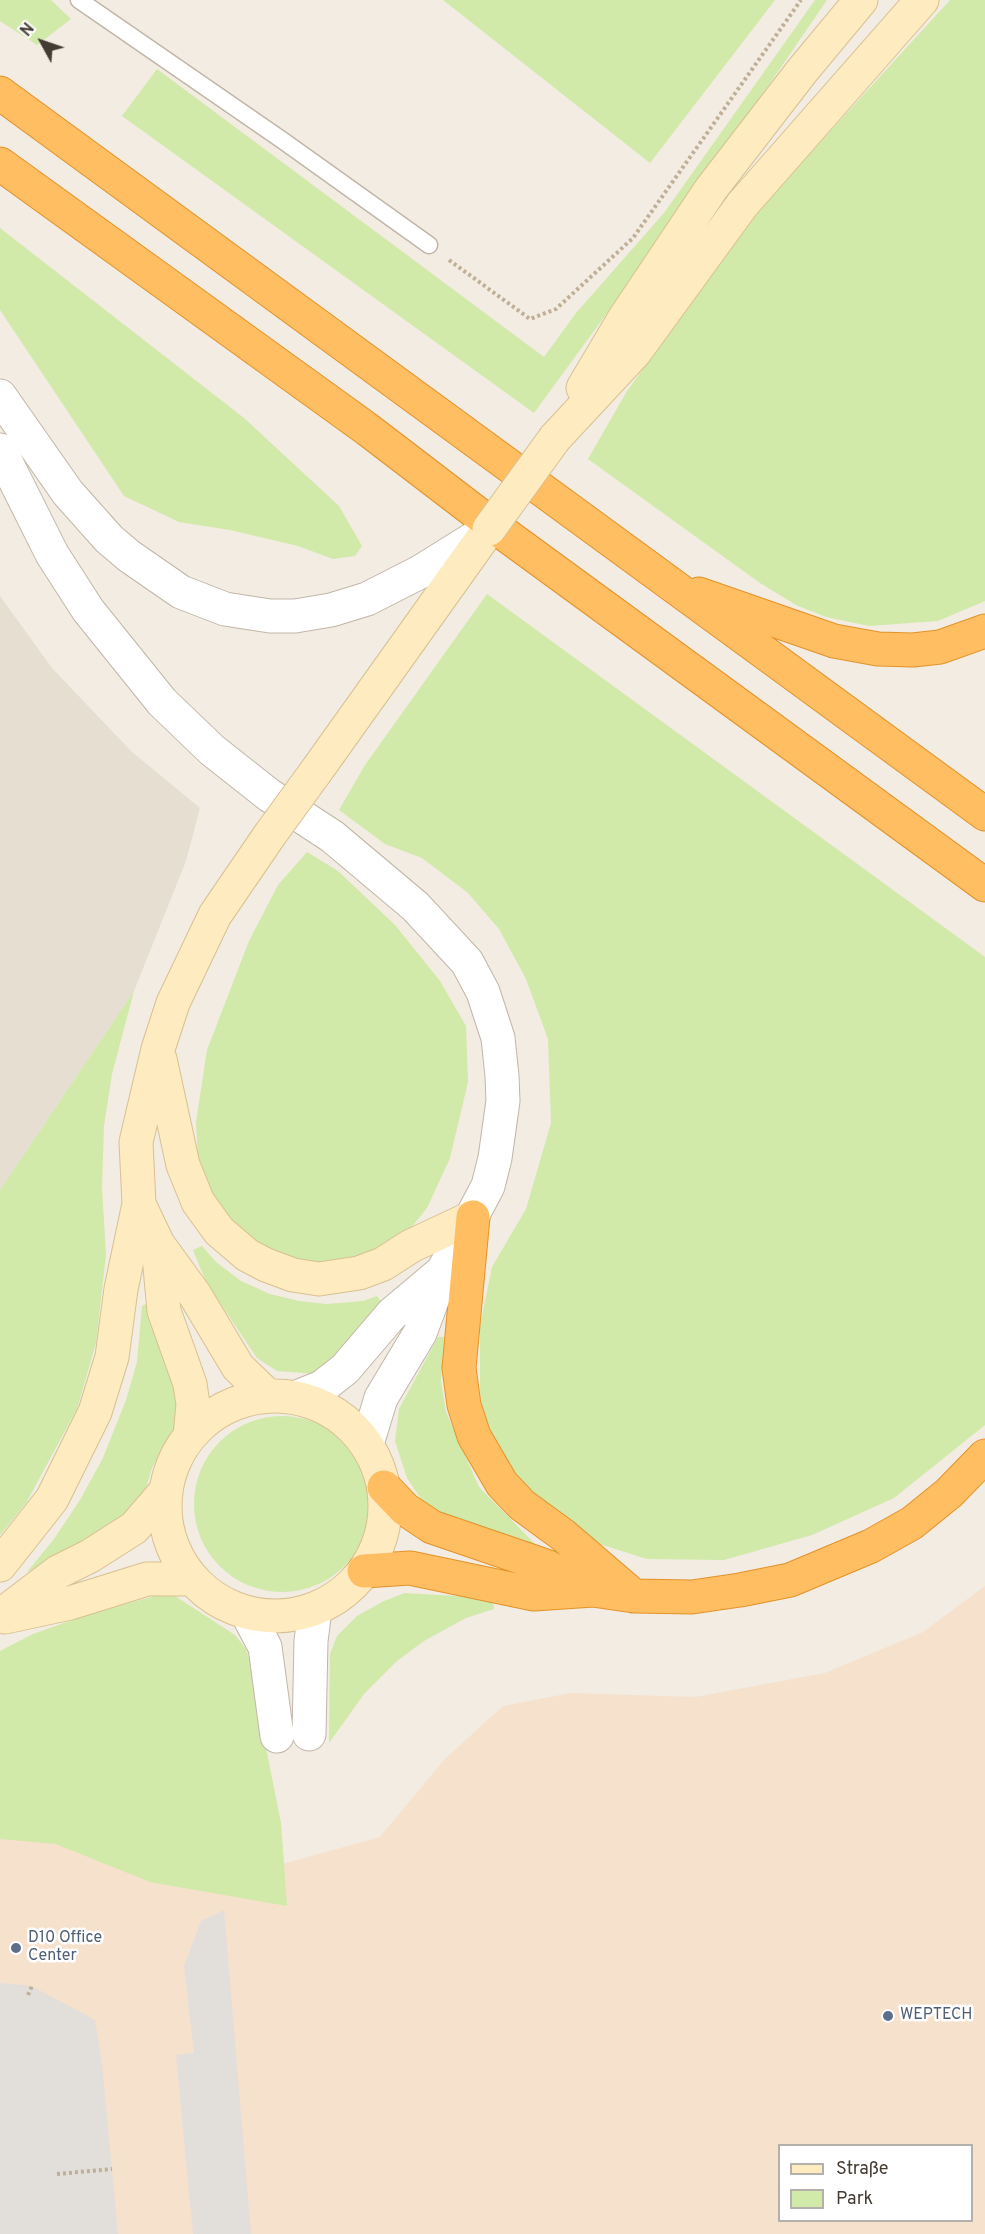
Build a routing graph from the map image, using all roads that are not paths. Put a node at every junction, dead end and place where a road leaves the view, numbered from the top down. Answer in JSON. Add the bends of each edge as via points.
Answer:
{"nodes":[{"id":1,"x":79,"y":0,"type":"edge"},
{"id":2,"x":861,"y":0,"type":"edge"},
{"id":3,"x":922,"y":0,"type":"edge"},
{"id":4,"x":0,"y":93,"type":"edge"},
{"id":5,"x":0,"y":164,"type":"edge"},
{"id":6,"x":429,"y":245,"type":"road end"},
{"id":7,"x":0,"y":396,"type":"edge"},
{"id":8,"x":555,"y":438,"type":"junction"},
{"id":9,"x":0,"y":450,"type":"edge"},
{"id":10,"x":433,"y":580,"type":"junction"},
{"id":11,"x":674,"y":586,"type":"junction"},
{"id":12,"x":985,"y":630,"type":"edge"},
{"id":13,"x":985,"y":814,"type":"edge"},
{"id":14,"x":985,"y":885,"type":"edge"},
{"id":15,"x":158,"y":1049,"type":"junction"},
{"id":16,"x":139,"y":1204,"type":"junction"},
{"id":17,"x":473,"y":1217,"type":"junction"},
{"id":18,"x":158,"y":1244,"type":"junction"},
{"id":19,"x":443,"y":1271,"type":"junction"},
{"id":20,"x":282,"y":1396,"type":"junction"},
{"id":21,"x":190,"y":1436,"type":"junction"},
{"id":22,"x":367,"y":1444,"type":"junction"},
{"id":23,"x":985,"y":1456,"type":"edge"},
{"id":24,"x":384,"y":1487,"type":"junction"},
{"id":25,"x":165,"y":1492,"type":"junction"},
{"id":26,"x":0,"y":1565,"type":"edge"},
{"id":27,"x":364,"y":1571,"type":"junction"},
{"id":28,"x":191,"y":1579,"type":"junction"},
{"id":29,"x":593,"y":1590,"type":"junction"},
{"id":30,"x":634,"y":1596,"type":"junction"},
{"id":31,"x":315,"y":1609,"type":"junction"},
{"id":32,"x":247,"y":1613,"type":"junction"},
{"id":33,"x":0,"y":1617,"type":"edge"},
{"id":34,"x":309,"y":1734,"type":"dead end"},
{"id":35,"x":277,"y":1736,"type":"dead end"}],
"edges":[{"from":1,"to":6,"type":"lane"},
{"from":2,"to":8,"type":"main road","via":[[711,189],[624,319]]},
{"from":3,"to":8,"type":"main road","via":[[742,205],[635,352]]},
{"from":4,"to":11,"type":"highway"},
{"from":5,"to":14,"type":"highway"},
{"from":7,"to":10,"type":"street","via":[[68,493],[110,539],[159,578],[203,602],[249,615],[295,616],[331,610]]},
{"from":8,"to":10,"type":"main road","bridge":true,"via":[[489,529]]},
{"from":9,"to":17,"type":"street","via":[[37,527],[88,610],[162,702],[212,750],[269,795],[374,868],[467,962],[493,1018],[503,1101],[488,1186]]},
{"from":10,"to":15,"type":"main road","bridge":true,"via":[[317,770],[210,924],[173,1003]]},
{"from":11,"to":12,"type":"highway","via":[[834,641],[870,648],[940,647]]},
{"from":11,"to":13,"type":"highway"},
{"from":15,"to":16,"type":"main road","via":[[136,1142]]},
{"from":15,"to":17,"type":"main road","via":[[189,1184],[213,1225],[247,1255],[293,1275],[338,1277],[383,1264]]},
{"from":16,"to":18,"type":"main road"},
{"from":16,"to":26,"type":"main road","via":[[112,1357],[95,1412],[52,1499]]},
{"from":17,"to":19,"type":"street"},
{"from":17,"to":30,"type":"highway","via":[[459,1368],[464,1405],[474,1436],[502,1484],[522,1505]]},
{"from":18,"to":20,"type":"main road","via":[[195,1295],[238,1367]]},
{"from":18,"to":21,"type":"main road","via":[[164,1311],[190,1384]]},
{"from":19,"to":20,"type":"street","via":[[392,1314],[345,1369],[322,1387]]},
{"from":19,"to":22,"type":"street","via":[[420,1333],[381,1398]]},
{"from":20,"to":21,"type":"main road","via":[[226,1407]]},
{"from":20,"to":22,"type":"main road","via":[[323,1406]]},
{"from":21,"to":25,"type":"main road","via":[[174,1462]]},
{"from":22,"to":24,"type":"main road"},
{"from":23,"to":30,"type":"highway","via":[[912,1523],[835,1563],[790,1580],[740,1590],[692,1597]]},
{"from":24,"to":27,"type":"main road","via":[[383,1529],[376,1552]]},
{"from":24,"to":29,"type":"highway","via":[[405,1509],[432,1527],[546,1566]]},
{"from":25,"to":28,"type":"main road","via":[[167,1529],[182,1568]]},
{"from":25,"to":33,"type":"main road","via":[[130,1532],[58,1572]]},
{"from":27,"to":29,"type":"highway","via":[[410,1568],[534,1594]]},
{"from":27,"to":31,"type":"main road","via":[[342,1593]]},
{"from":28,"to":32,"type":"main road","via":[[216,1599]]},
{"from":28,"to":33,"type":"main road","via":[[147,1579],[70,1603]]},
{"from":29,"to":30,"type":"highway"},
{"from":31,"to":32,"type":"main road","via":[[282,1617]]},
{"from":31,"to":34,"type":"street"},
{"from":32,"to":35,"type":"street","via":[[265,1647]]}]}
